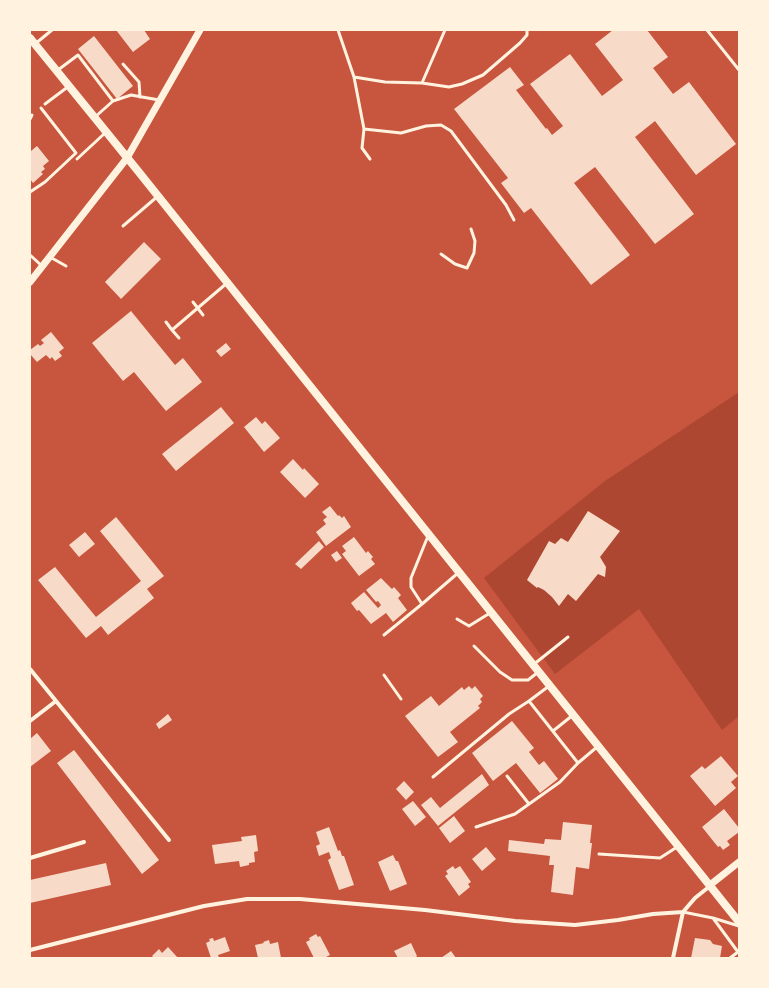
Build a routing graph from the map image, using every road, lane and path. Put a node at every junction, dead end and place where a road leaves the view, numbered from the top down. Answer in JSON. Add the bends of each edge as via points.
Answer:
{"nodes":[{"id":1,"x":52,"y":30,"type":"edge"},
{"id":2,"x":200,"y":30,"type":"edge"},
{"id":3,"x":338,"y":30,"type":"edge"},
{"id":4,"x":445,"y":30,"type":"edge"},
{"id":5,"x":527,"y":30,"type":"edge"},
{"id":6,"x":707,"y":30,"type":"edge"},
{"id":7,"x":32,"y":41,"type":"edge"},
{"id":8,"x":124,"y":64,"type":"dead end"},
{"id":9,"x":739,"y":70,"type":"edge"},
{"id":10,"x":57,"y":71,"type":"junction"},
{"id":11,"x":354,"y":77,"type":"junction"},
{"id":12,"x":422,"y":83,"type":"junction"},
{"id":13,"x":69,"y":86,"type":"junction"},
{"id":14,"x":140,"y":97,"type":"junction"},
{"id":15,"x":113,"y":101,"type":"junction"},
{"id":16,"x":160,"y":101,"type":"junction"},
{"id":17,"x":45,"y":104,"type":"dead end"},
{"id":18,"x":40,"y":108,"type":"dead end"},
{"id":19,"x":32,"y":115,"type":"dead end"},
{"id":20,"x":94,"y":118,"type":"junction"},
{"id":21,"x":30,"y":119,"type":"edge"},
{"id":22,"x":364,"y":129,"type":"junction"},
{"id":23,"x":106,"y":132,"type":"junction"},
{"id":24,"x":127,"y":158,"type":"junction"},
{"id":25,"x":77,"y":159,"type":"dead end"},
{"id":26,"x":370,"y":159,"type":"dead end"},
{"id":27,"x":30,"y":192,"type":"edge"},
{"id":28,"x":158,"y":196,"type":"junction"},
{"id":29,"x":514,"y":220,"type":"dead end"},
{"id":30,"x":123,"y":226,"type":"dead end"},
{"id":31,"x":471,"y":229,"type":"dead end"},
{"id":32,"x":441,"y":254,"type":"dead end"},
{"id":33,"x":30,"y":255,"type":"edge"},
{"id":34,"x":50,"y":258,"type":"junction"},
{"id":35,"x":43,"y":266,"type":"junction"},
{"id":36,"x":66,"y":266,"type":"dead end"},
{"id":37,"x":30,"y":282,"type":"edge"},
{"id":38,"x":228,"y":283,"type":"junction"},
{"id":39,"x":193,"y":302,"type":"dead end"},
{"id":40,"x":198,"y":308,"type":"junction"},
{"id":41,"x":203,"y":315,"type":"dead end"},
{"id":42,"x":166,"y":322,"type":"dead end"},
{"id":43,"x":172,"y":330,"type":"junction"},
{"id":44,"x":179,"y":338,"type":"dead end"},
{"id":45,"x":429,"y":534,"type":"junction"},
{"id":46,"x":459,"y":572,"type":"junction"},
{"id":47,"x":422,"y":604,"type":"junction"},
{"id":48,"x":491,"y":612,"type":"junction"},
{"id":49,"x":457,"y":619,"type":"dead end"},
{"id":50,"x":384,"y":635,"type":"dead end"},
{"id":51,"x":568,"y":637,"type":"dead end"},
{"id":52,"x":474,"y":646,"type":"dead end"},
{"id":53,"x":533,"y":665,"type":"junction"},
{"id":54,"x":30,"y":669,"type":"edge"},
{"id":55,"x":539,"y":672,"type":"junction"},
{"id":56,"x":384,"y":675,"type":"dead end"},
{"id":57,"x":550,"y":685,"type":"junction"},
{"id":58,"x":401,"y":699,"type":"dead end"},
{"id":59,"x":56,"y":701,"type":"junction"},
{"id":60,"x":529,"y":701,"type":"junction"},
{"id":61,"x":573,"y":715,"type":"junction"},
{"id":62,"x":30,"y":721,"type":"edge"},
{"id":63,"x":553,"y":731,"type":"junction"},
{"id":64,"x":599,"y":746,"type":"junction"},
{"id":65,"x":578,"y":763,"type":"junction"},
{"id":66,"x":506,"y":776,"type":"dead end"},
{"id":67,"x":433,"y":777,"type":"dead end"},
{"id":68,"x":529,"y":804,"type":"junction"},
{"id":69,"x":476,"y":827,"type":"dead end"},
{"id":70,"x":169,"y":840,"type":"dead end"},
{"id":71,"x":84,"y":842,"type":"dead end"},
{"id":72,"x":678,"y":846,"type":"junction"},
{"id":73,"x":599,"y":854,"type":"dead end"},
{"id":74,"x":30,"y":858,"type":"edge"},
{"id":75,"x":739,"y":862,"type":"edge"},
{"id":76,"x":710,"y":885,"type":"junction"},
{"id":77,"x":683,"y":912,"type":"junction"},
{"id":78,"x":713,"y":918,"type":"junction"},
{"id":79,"x":739,"y":922,"type":"edge"},
{"id":80,"x":739,"y":926,"type":"edge"},
{"id":81,"x":30,"y":950,"type":"edge"},
{"id":82,"x":739,"y":952,"type":"edge"},
{"id":83,"x":673,"y":958,"type":"edge"},
{"id":84,"x":730,"y":958,"type":"edge"}],
"edges":[{"from":1,"to":7,"type":"lane"},
{"from":2,"to":16,"type":"street"},
{"from":3,"to":11,"type":"lane"},
{"from":4,"to":12,"type":"lane"},
{"from":5,"to":12,"type":"lane","via":[[527,35],[520,43],[483,75],[449,87]]},
{"from":6,"to":9,"type":"lane"},
{"from":7,"to":10,"type":"main road"},
{"from":8,"to":14,"type":"lane","via":[[138,82]]},
{"from":10,"to":13,"type":"main road"},
{"from":10,"to":15,"type":"lane","via":[[78,55]]},
{"from":11,"to":12,"type":"lane","via":[[385,82]]},
{"from":11,"to":22,"type":"lane"},
{"from":13,"to":17,"type":"lane"},
{"from":13,"to":20,"type":"main road"},
{"from":14,"to":15,"type":"lane","via":[[131,95]]},
{"from":14,"to":16,"type":"lane"},
{"from":15,"to":20,"type":"lane"},
{"from":16,"to":24,"type":"street"},
{"from":18,"to":27,"type":"lane","via":[[76,153],[45,182]]},
{"from":19,"to":21,"type":"lane"},
{"from":20,"to":23,"type":"main road"},
{"from":22,"to":26,"type":"lane","via":[[362,148]]},
{"from":22,"to":29,"type":"lane","via":[[400,133],[441,125],[451,131],[506,205]]},
{"from":23,"to":24,"type":"main road"},
{"from":23,"to":25,"type":"lane"},
{"from":24,"to":28,"type":"main road"},
{"from":24,"to":34,"type":"street"},
{"from":28,"to":30,"type":"lane"},
{"from":28,"to":38,"type":"main road"},
{"from":31,"to":32,"type":"lane","via":[[475,241],[474,253],[467,268],[455,264]]},
{"from":33,"to":35,"type":"lane"},
{"from":34,"to":35,"type":"street"},
{"from":34,"to":36,"type":"lane"},
{"from":35,"to":37,"type":"street"},
{"from":38,"to":40,"type":"lane"},
{"from":38,"to":45,"type":"main road"},
{"from":39,"to":40,"type":"lane"},
{"from":40,"to":41,"type":"lane"},
{"from":40,"to":43,"type":"lane"},
{"from":42,"to":43,"type":"lane"},
{"from":43,"to":44,"type":"lane"},
{"from":45,"to":46,"type":"main road"},
{"from":45,"to":47,"type":"lane","via":[[411,578],[410,587]]},
{"from":46,"to":47,"type":"lane"},
{"from":46,"to":48,"type":"main road"},
{"from":47,"to":50,"type":"lane"},
{"from":48,"to":49,"type":"lane","via":[[470,626]]},
{"from":48,"to":53,"type":"main road"},
{"from":51,"to":53,"type":"lane"},
{"from":52,"to":55,"type":"lane","via":[[500,672],[512,680],[528,680]]},
{"from":53,"to":55,"type":"main road"},
{"from":54,"to":59,"type":"street"},
{"from":55,"to":57,"type":"main road"},
{"from":56,"to":58,"type":"lane"},
{"from":57,"to":60,"type":"lane"},
{"from":57,"to":61,"type":"main road"},
{"from":59,"to":62,"type":"street"},
{"from":59,"to":70,"type":"street"},
{"from":60,"to":63,"type":"lane"},
{"from":60,"to":67,"type":"lane","via":[[509,714]]},
{"from":61,"to":63,"type":"lane"},
{"from":61,"to":64,"type":"main road"},
{"from":63,"to":65,"type":"lane"},
{"from":64,"to":65,"type":"lane"},
{"from":64,"to":72,"type":"main road"},
{"from":65,"to":68,"type":"lane","via":[[560,782]]},
{"from":66,"to":68,"type":"lane"},
{"from":68,"to":69,"type":"lane","via":[[515,814]]},
{"from":71,"to":74,"type":"street"},
{"from":72,"to":73,"type":"lane","via":[[660,858]]},
{"from":72,"to":76,"type":"main road"},
{"from":75,"to":76,"type":"street"},
{"from":76,"to":77,"type":"street"},
{"from":76,"to":79,"type":"main road"},
{"from":77,"to":78,"type":"lane"},
{"from":77,"to":81,"type":"street","via":[[575,925],[300,899],[247,899],[204,906]]},
{"from":77,"to":83,"type":"street"},
{"from":78,"to":80,"type":"lane"},
{"from":78,"to":82,"type":"lane"},
{"from":82,"to":84,"type":"lane"}]}
